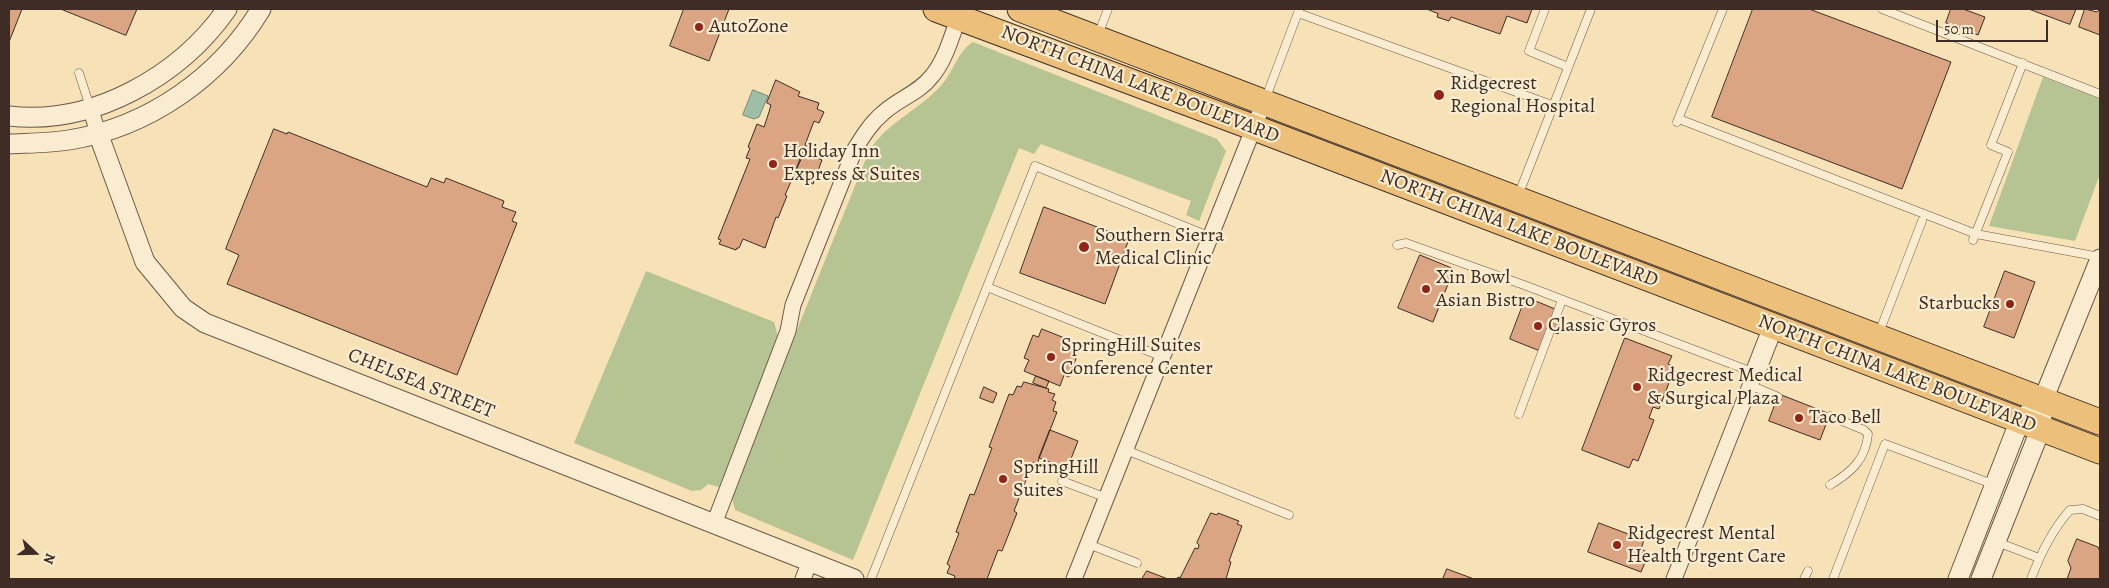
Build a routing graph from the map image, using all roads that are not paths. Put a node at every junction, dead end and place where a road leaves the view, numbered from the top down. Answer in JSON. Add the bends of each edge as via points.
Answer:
{"nodes":[{"id":1,"x":227,"y":9,"type":"edge"},
{"id":2,"x":261,"y":9,"type":"edge"},
{"id":3,"x":1020,"y":9,"type":"edge"},
{"id":4,"x":1108,"y":9,"type":"edge"},
{"id":5,"x":1546,"y":9,"type":"edge"},
{"id":6,"x":1591,"y":9,"type":"edge"},
{"id":7,"x":1723,"y":9,"type":"edge"},
{"id":8,"x":1882,"y":9,"type":"edge"},
{"id":9,"x":1299,"y":11,"type":"edge"},
{"id":10,"x":948,"y":13,"type":"edge"},
{"id":11,"x":1096,"y":39,"type":"junction"},
{"id":12,"x":2023,"y":64,"type":"junction"},
{"id":13,"x":1568,"y":66,"type":"junction"},
{"id":14,"x":79,"y":73,"type":"dead end"},
{"id":15,"x":2100,"y":94,"type":"edge"},
{"id":16,"x":1264,"y":102,"type":"junction"},
{"id":17,"x":1552,"y":105,"type":"junction"},
{"id":18,"x":90,"y":107,"type":"junction"},
{"id":19,"x":9,"y":116,"type":"edge"},
{"id":20,"x":1255,"y":128,"type":"junction"},
{"id":21,"x":98,"y":133,"type":"junction"},
{"id":22,"x":9,"y":144,"type":"edge"},
{"id":23,"x":1516,"y":200,"type":"junction"},
{"id":24,"x":1922,"y":221,"type":"dead end"},
{"id":25,"x":1210,"y":237,"type":"junction"},
{"id":26,"x":1975,"y":237,"type":"junction"},
{"id":27,"x":1397,"y":245,"type":"dead end"},
{"id":28,"x":2100,"y":258,"type":"edge"},
{"id":29,"x":987,"y":287,"type":"junction"},
{"id":30,"x":1562,"y":300,"type":"junction"},
{"id":31,"x":1555,"y":319,"type":"dead end"},
{"id":32,"x":1773,"y":327,"type":"junction"},
{"id":33,"x":1550,"y":331,"type":"dead end"},
{"id":34,"x":1877,"y":338,"type":"junction"},
{"id":35,"x":1163,"y":357,"type":"junction"},
{"id":36,"x":1752,"y":379,"type":"junction"},
{"id":37,"x":1778,"y":397,"type":"dead end"},
{"id":38,"x":2043,"y":400,"type":"junction"},
{"id":39,"x":1519,"y":414,"type":"dead end"},
{"id":40,"x":1830,"y":416,"type":"dead end"},
{"id":41,"x":2100,"y":422,"type":"edge"},
{"id":42,"x":2031,"y":424,"type":"junction"},
{"id":43,"x":1126,"y":450,"type":"junction"},
{"id":44,"x":2100,"y":451,"type":"edge"},
{"id":45,"x":1062,"y":481,"type":"dead end"},
{"id":46,"x":1830,"y":485,"type":"dead end"},
{"id":47,"x":1995,"y":485,"type":"junction"},
{"id":48,"x":1107,"y":498,"type":"junction"},
{"id":49,"x":1289,"y":515,"type":"dead end"},
{"id":50,"x":2100,"y":516,"type":"edge"},
{"id":51,"x":714,"y":524,"type":"junction"},
{"id":52,"x":1996,"y":542,"type":"junction"},
{"id":53,"x":1088,"y":544,"type":"junction"},
{"id":54,"x":2039,"y":558,"type":"junction"},
{"id":55,"x":810,"y":561,"type":"junction"},
{"id":56,"x":1137,"y":562,"type":"dead end"},
{"id":57,"x":1808,"y":570,"type":"dead end"},
{"id":58,"x":803,"y":579,"type":"edge"},
{"id":59,"x":854,"y":579,"type":"edge"},
{"id":60,"x":871,"y":579,"type":"edge"},
{"id":61,"x":1074,"y":579,"type":"edge"},
{"id":62,"x":1674,"y":579,"type":"edge"},
{"id":63,"x":1804,"y":579,"type":"edge"},
{"id":64,"x":1833,"y":579,"type":"edge"},
{"id":65,"x":1958,"y":579,"type":"edge"},
{"id":66,"x":1981,"y":579,"type":"edge"},
{"id":67,"x":2031,"y":579,"type":"edge"}],
"edges":[{"from":1,"to":18,"type":"street","via":[[194,49],[176,64],[151,81]]},
{"from":2,"to":21,"type":"street","via":[[235,45],[200,81],[162,107]]},
{"from":3,"to":11,"type":"main road","name":"NORTH CHINA LAKE BOULEVARD"},
{"from":4,"to":11,"type":"lane"},
{"from":5,"to":13,"type":"lane","via":[[1529,51]]},
{"from":6,"to":13,"type":"lane"},
{"from":7,"to":26,"type":"lane","via":[[1678,120]]},
{"from":8,"to":12,"type":"lane"},
{"from":9,"to":16,"type":"lane"},
{"from":9,"to":17,"type":"lane"},
{"from":10,"to":20,"type":"main road","name":"NORTH CHINA LAKE BOULEVARD"},
{"from":10,"to":51,"type":"street","via":[[946,53],[932,76],[918,91],[884,112],[855,149],[793,305],[788,331]]},
{"from":11,"to":16,"type":"main road","name":"NORTH CHINA LAKE BOULEVARD"},
{"from":12,"to":15,"type":"lane"},
{"from":12,"to":26,"type":"lane","via":[[1992,145],[2008,152]]},
{"from":13,"to":17,"type":"lane"},
{"from":14,"to":18,"type":"lane"},
{"from":16,"to":20,"type":"street"},
{"from":16,"to":23,"type":"main road","name":"NORTH CHINA LAKE BOULEVARD"},
{"from":17,"to":23,"type":"lane"},
{"from":18,"to":19,"type":"street","via":[[48,117]]},
{"from":18,"to":21,"type":"street","name":"CHELSEA STREET"},
{"from":20,"to":25,"type":"street"},
{"from":20,"to":32,"type":"main road","name":"NORTH CHINA LAKE BOULEVARD"},
{"from":21,"to":22,"type":"street","via":[[69,140]]},
{"from":21,"to":51,"type":"street","name":"CHELSEA STREET","via":[[145,262],[183,308],[205,323]]},
{"from":23,"to":34,"type":"main road","name":"NORTH CHINA LAKE BOULEVARD"},
{"from":24,"to":34,"type":"lane"},
{"from":25,"to":29,"type":"lane","via":[[1035,166]]},
{"from":25,"to":35,"type":"street"},
{"from":26,"to":28,"type":"lane"},
{"from":27,"to":30,"type":"lane","via":[[1406,244]]},
{"from":28,"to":38,"type":"street"},
{"from":29,"to":35,"type":"lane"},
{"from":29,"to":60,"type":"lane"},
{"from":30,"to":31,"type":"lane"},
{"from":30,"to":36,"type":"lane"},
{"from":32,"to":36,"type":"street"},
{"from":32,"to":42,"type":"main road","name":"NORTH CHINA LAKE BOULEVARD"},
{"from":33,"to":39,"type":"lane"},
{"from":34,"to":38,"type":"main road","name":"NORTH CHINA LAKE BOULEVARD"},
{"from":35,"to":43,"type":"street"},
{"from":36,"to":37,"type":"lane"},
{"from":36,"to":62,"type":"street"},
{"from":38,"to":41,"type":"main road","name":"NORTH CHINA LAKE BOULEVARD"},
{"from":38,"to":42,"type":"street"},
{"from":40,"to":46,"type":"lane","via":[[1868,434],[1864,454],[1857,464],[1850,473]]},
{"from":42,"to":44,"type":"main road","name":"NORTH CHINA LAKE BOULEVARD"},
{"from":42,"to":47,"type":"street"},
{"from":42,"to":52,"type":"street"},
{"from":43,"to":48,"type":"street"},
{"from":43,"to":49,"type":"lane"},
{"from":45,"to":48,"type":"lane"},
{"from":47,"to":64,"type":"lane","via":[[1885,444]]},
{"from":47,"to":65,"type":"street"},
{"from":48,"to":53,"type":"street"},
{"from":50,"to":54,"type":"lane","via":[[2083,509],[2070,510]]},
{"from":51,"to":55,"type":"street","name":"CHELSEA STREET"},
{"from":52,"to":54,"type":"lane"},
{"from":52,"to":66,"type":"street"},
{"from":53,"to":56,"type":"lane"},
{"from":53,"to":61,"type":"street"},
{"from":54,"to":67,"type":"lane"},
{"from":55,"to":58,"type":"street"},
{"from":55,"to":59,"type":"street","name":"CHELSEA STREET"},
{"from":57,"to":63,"type":"lane"}]}
